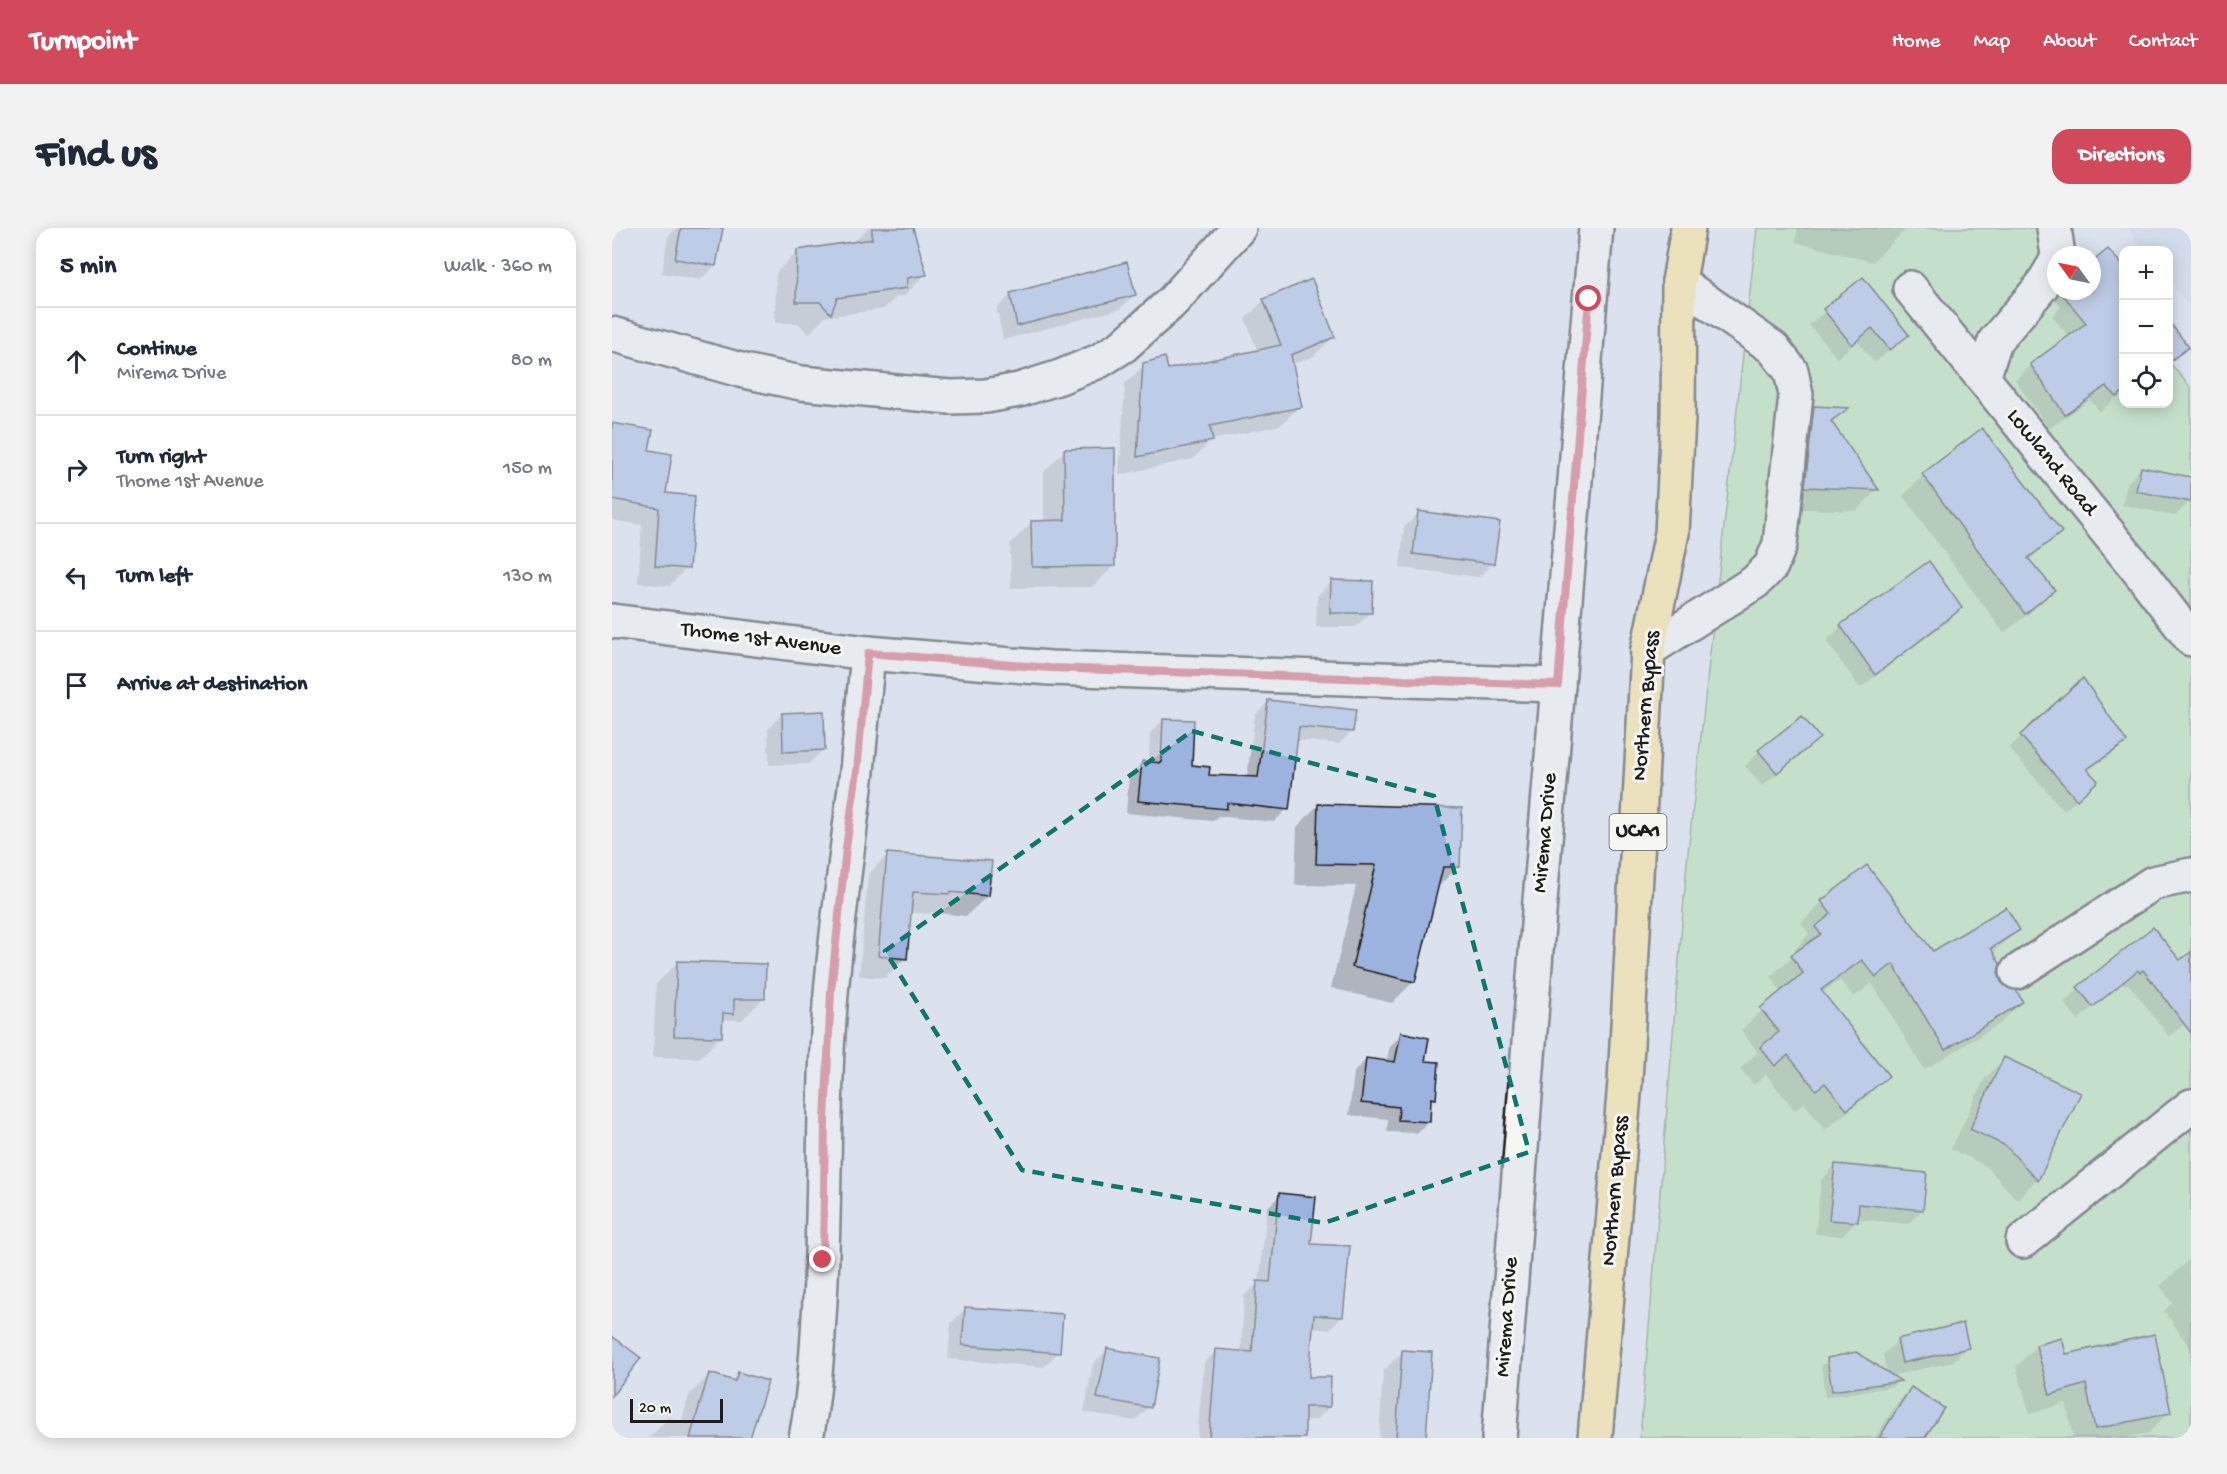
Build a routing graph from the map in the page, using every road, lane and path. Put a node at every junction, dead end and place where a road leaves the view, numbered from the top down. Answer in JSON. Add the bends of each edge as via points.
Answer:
{"nodes":[{"id":1,"x":1239,"y":228,"type":"edge"},
{"id":2,"x":1596,"y":228,"type":"edge"},
{"id":3,"x":1688,"y":228,"type":"edge"},
{"id":4,"x":2054,"y":228,"type":"edge"},
{"id":5,"x":2057,"y":246,"type":"edge"},
{"id":6,"x":2047,"y":277,"type":"edge"},
{"id":7,"x":1678,"y":282,"type":"junction"},
{"id":8,"x":1910,"y":288,"type":"dead end"},
{"id":9,"x":612,"y":334,"type":"edge"},
{"id":10,"x":1983,"y":378,"type":"junction"},
{"id":11,"x":612,"y":621,"type":"edge"},
{"id":12,"x":2191,"y":639,"type":"edge"},
{"id":13,"x":1648,"y":650,"type":"junction"},
{"id":14,"x":868,"y":653,"type":"junction"},
{"id":15,"x":1558,"y":685,"type":"junction"},
{"id":16,"x":2191,"y":874,"type":"edge"},
{"id":17,"x":2017,"y":972,"type":"dead end"},
{"id":18,"x":2191,"y":1106,"type":"edge"},
{"id":19,"x":2023,"y":1241,"type":"dead end"},
{"id":20,"x":806,"y":1438,"type":"edge"},
{"id":21,"x":1499,"y":1438,"type":"edge"},
{"id":22,"x":1595,"y":1438,"type":"edge"}],
"edges":[{"from":1,"to":9,"type":"street","via":[[1172,302],[1123,346],[1100,361],[1060,376],[986,396],[950,397],[801,383]]},
{"from":2,"to":15,"type":"street","name":"Mirema Drive"},
{"from":3,"to":7,"type":"main road","name":"Northern Bypass","number":"UCA1"},
{"from":4,"to":5,"type":"street"},
{"from":6,"to":10,"type":"street","via":[[1995,341]]},
{"from":7,"to":13,"type":"main road","name":"Northern Bypass","number":"UCA1","via":[[1678,418],[1672,533]]},
{"from":7,"to":13,"type":"street","via":[[1773,348],[1791,371],[1796,396],[1780,544],[1771,566],[1755,582]]},
{"from":8,"to":10,"type":"street","name":"Lowland Road"},
{"from":10,"to":12,"type":"street","name":"Lowland Road"},
{"from":11,"to":14,"type":"street","name":"Thome 1st Avenue"},
{"from":13,"to":22,"type":"main road","name":"Northern Bypass","number":"UCA1","via":[[1625,1082]]},
{"from":14,"to":15,"type":"street","name":"Thome 1st Avenue","via":[[1050,668]]},
{"from":14,"to":20,"type":"street","via":[[831,991],[823,1260]]},
{"from":15,"to":21,"type":"street","name":"Mirema Drive"},
{"from":16,"to":17,"type":"street","via":[[2153,883]]},
{"from":18,"to":19,"type":"street"}]}
